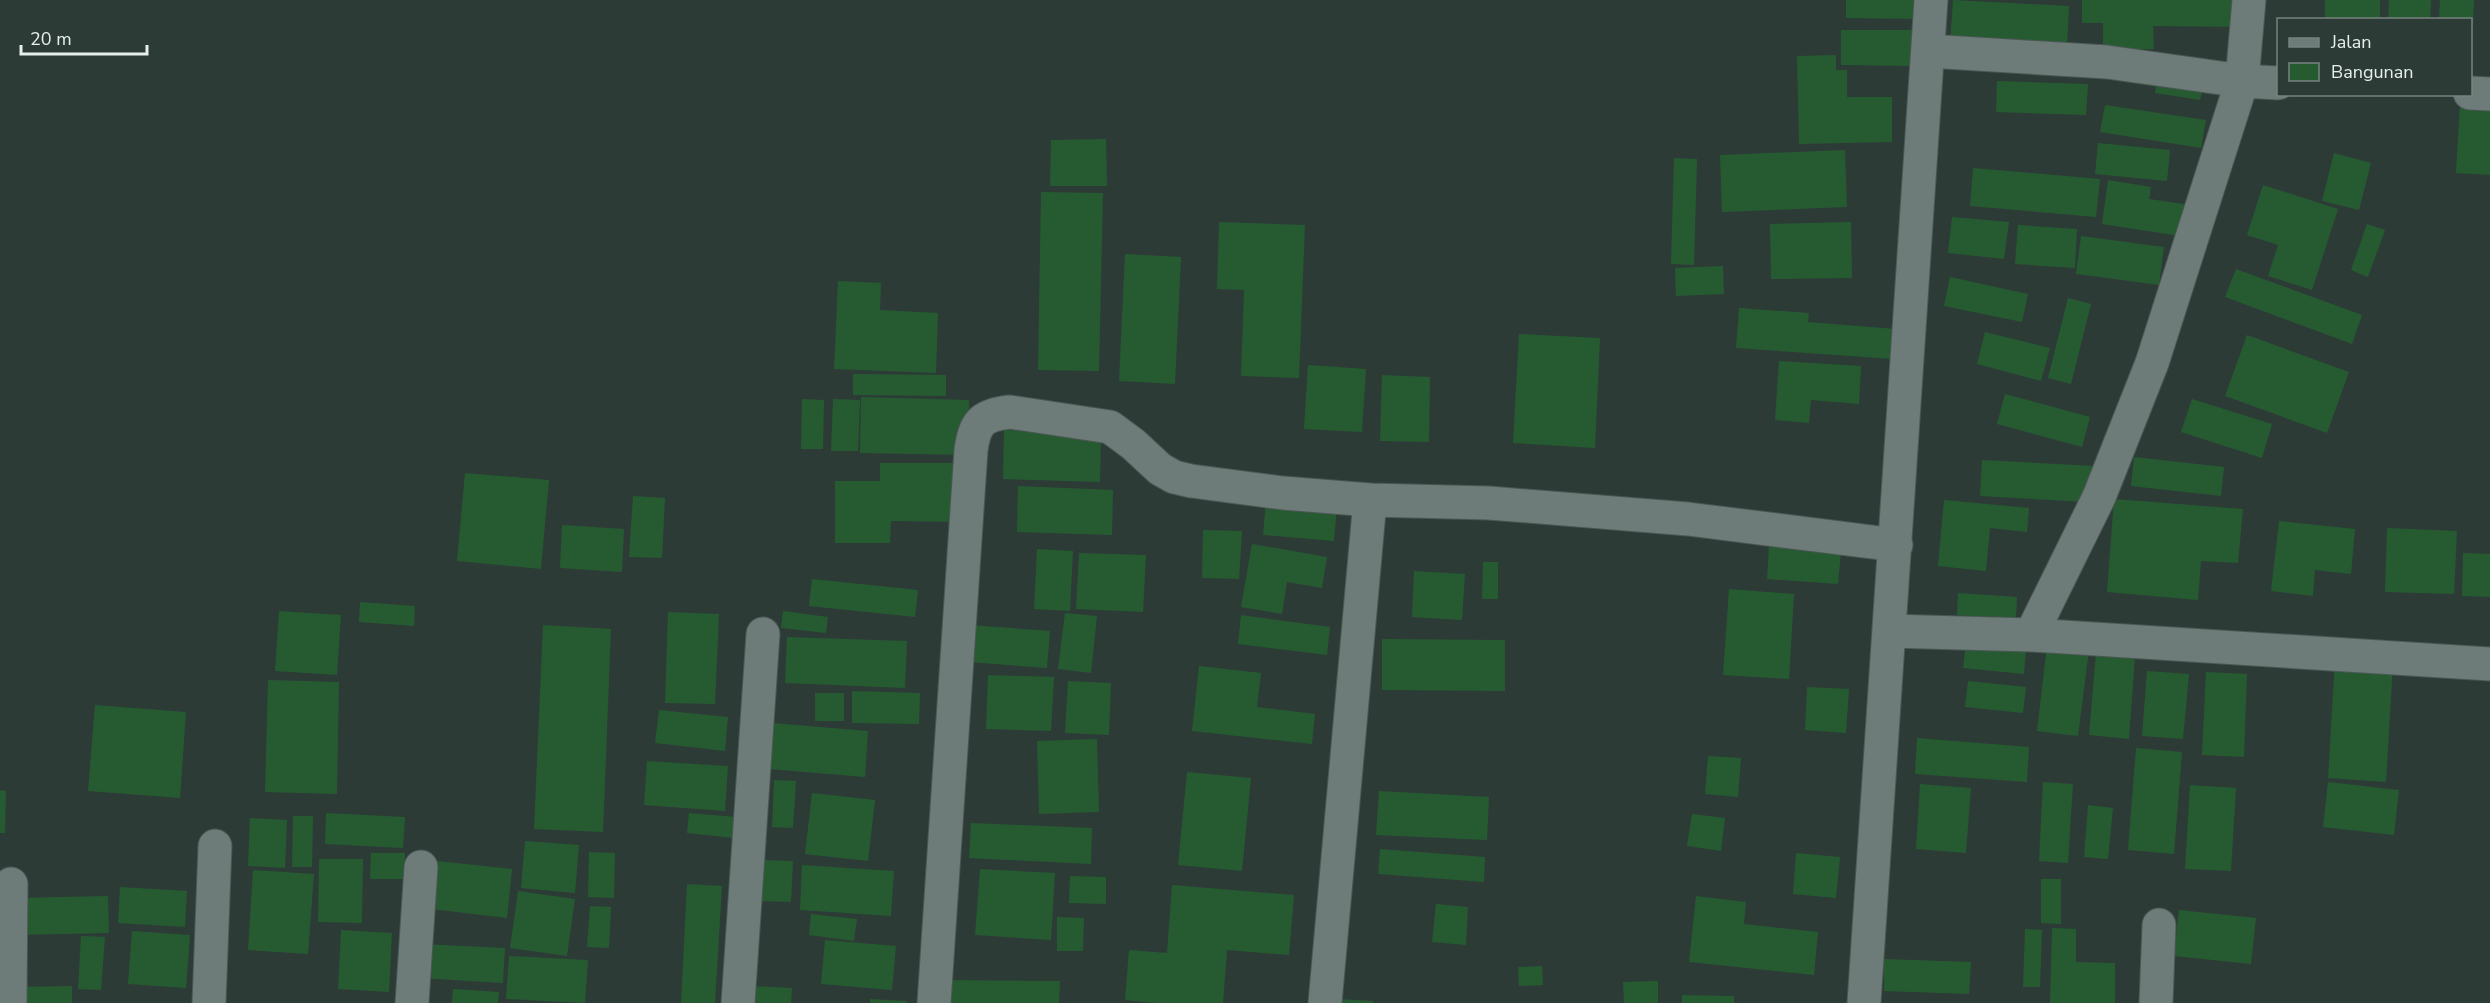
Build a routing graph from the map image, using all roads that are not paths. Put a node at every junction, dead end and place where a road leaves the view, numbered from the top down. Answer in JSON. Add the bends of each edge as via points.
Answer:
{"nodes":[{"id":1,"x":1931,"y":0,"type":"edge"},
{"id":2,"x":2249,"y":0,"type":"edge"},
{"id":3,"x":1928,"y":51,"type":"junction"},
{"id":4,"x":2242,"y":81,"type":"junction"},
{"id":5,"x":2277,"y":83,"type":"edge"},
{"id":6,"x":2472,"y":93,"type":"edge"},
{"id":7,"x":2490,"y":94,"type":"edge"},
{"id":8,"x":1370,"y":500,"type":"junction"},
{"id":9,"x":1896,"y":545,"type":"junction"},
{"id":10,"x":1890,"y":631,"type":"junction"},
{"id":11,"x":763,"y":634,"type":"dead end"},
{"id":12,"x":2031,"y":635,"type":"junction"},
{"id":13,"x":2490,"y":664,"type":"edge"},
{"id":14,"x":215,"y":846,"type":"dead end"},
{"id":15,"x":421,"y":867,"type":"dead end"},
{"id":16,"x":11,"y":884,"type":"dead end"},
{"id":17,"x":2159,"y":925,"type":"dead end"},
{"id":18,"x":10,"y":1003,"type":"edge"},
{"id":19,"x":209,"y":1003,"type":"edge"},
{"id":20,"x":412,"y":1003,"type":"edge"},
{"id":21,"x":738,"y":1003,"type":"edge"},
{"id":22,"x":934,"y":1003,"type":"edge"},
{"id":23,"x":1324,"y":1003,"type":"edge"},
{"id":24,"x":1864,"y":1003,"type":"edge"},
{"id":25,"x":2156,"y":1003,"type":"edge"}],
"edges":[{"from":1,"to":3,"type":"street"},
{"from":2,"to":4,"type":"street"},
{"from":3,"to":4,"type":"street","via":[[2108,62]]},
{"from":3,"to":9,"type":"street"},
{"from":4,"to":5,"type":"street"},
{"from":4,"to":12,"type":"street","via":[[2152,363],[2098,497]]},
{"from":6,"to":7,"type":"street"},
{"from":8,"to":9,"type":"street","via":[[1489,503],[1688,519]]},
{"from":8,"to":22,"type":"street","via":[[1191,481],[1160,469],[1110,427],[1010,412],[984,418],[973,435],[971,450]]},
{"from":8,"to":23,"type":"street"},
{"from":9,"to":10,"type":"street"},
{"from":10,"to":12,"type":"street"},
{"from":10,"to":24,"type":"street"},
{"from":11,"to":21,"type":"street"},
{"from":12,"to":13,"type":"street"},
{"from":14,"to":19,"type":"street"},
{"from":15,"to":20,"type":"street"},
{"from":16,"to":18,"type":"street"},
{"from":17,"to":25,"type":"street"}]}
